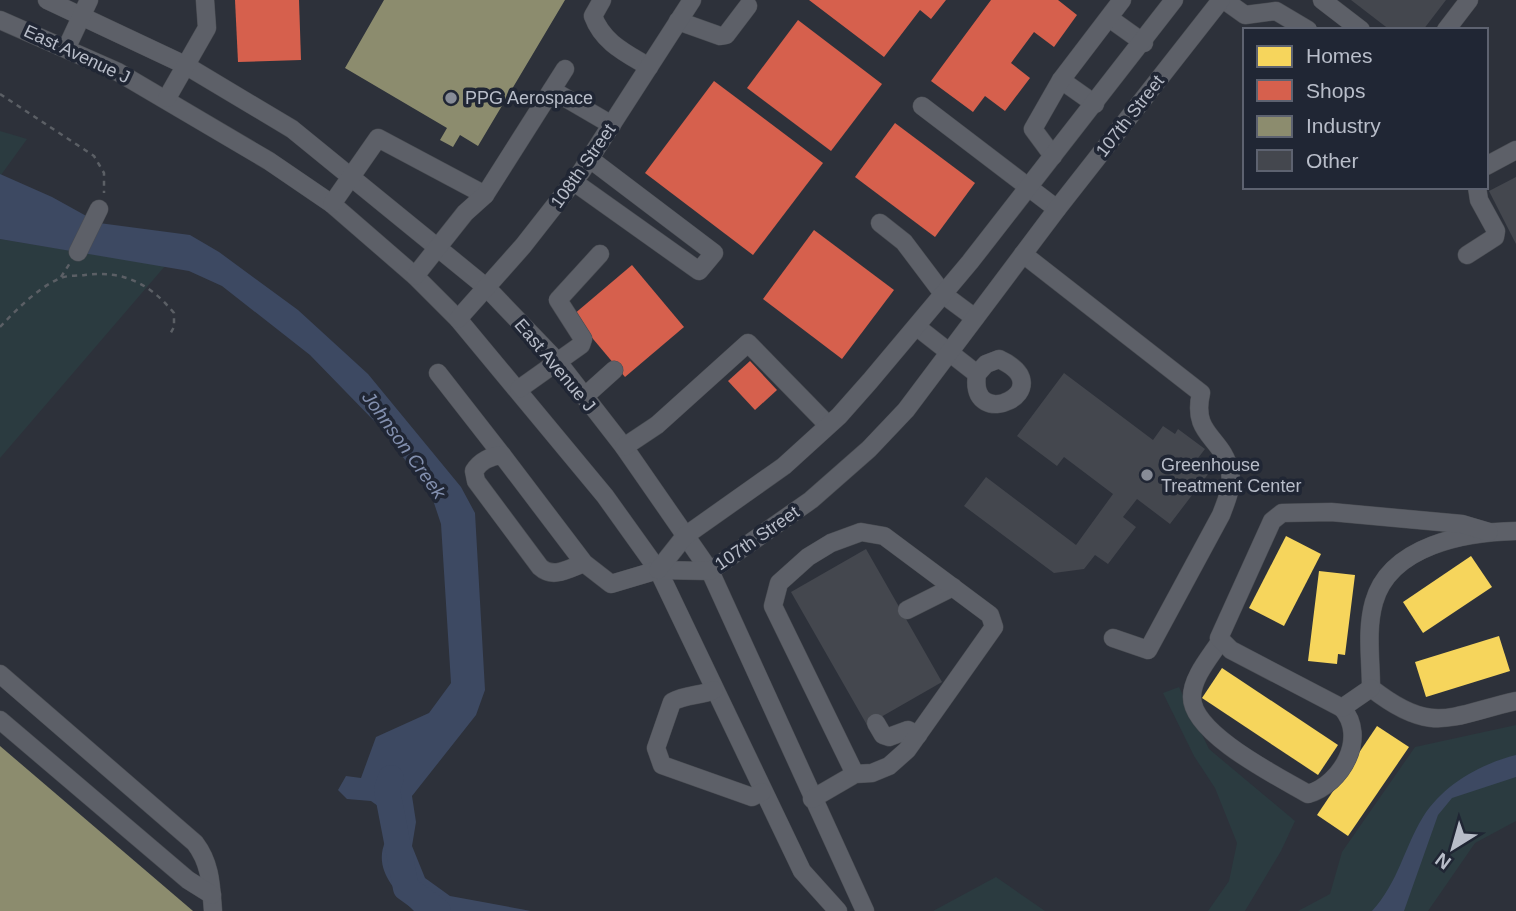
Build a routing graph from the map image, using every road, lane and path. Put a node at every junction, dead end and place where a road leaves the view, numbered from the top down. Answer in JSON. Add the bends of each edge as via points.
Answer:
{"nodes":[{"id":1,"x":47,"y":0,"type":"edge"},
{"id":2,"x":205,"y":0,"type":"edge"},
{"id":3,"x":602,"y":0,"type":"edge"},
{"id":4,"x":692,"y":0,"type":"edge"},
{"id":5,"x":1122,"y":0,"type":"edge"},
{"id":6,"x":1174,"y":0,"type":"edge"},
{"id":7,"x":1222,"y":0,"type":"edge"},
{"id":8,"x":1322,"y":0,"type":"edge"},
{"id":9,"x":1469,"y":0,"type":"edge"},
{"id":10,"x":748,"y":6,"type":"dead end"},
{"id":11,"x":85,"y":7,"type":"edge"},
{"id":12,"x":1109,"y":18,"type":"junction"},
{"id":13,"x":0,"y":20,"type":"edge"},
{"id":14,"x":678,"y":22,"type":"junction"},
{"id":15,"x":1305,"y":28,"type":"edge"},
{"id":16,"x":1358,"y":28,"type":"edge"},
{"id":17,"x":1448,"y":28,"type":"edge"},
{"id":18,"x":1144,"y":43,"type":"junction"},
{"id":19,"x":67,"y":47,"type":"junction"},
{"id":20,"x":185,"y":65,"type":"junction"},
{"id":21,"x":649,"y":67,"type":"junction"},
{"id":22,"x":565,"y":69,"type":"dead end"},
{"id":23,"x":1061,"y":80,"type":"junction"},
{"id":24,"x":552,"y":90,"type":"junction"},
{"id":25,"x":0,"y":94,"type":"edge"},
{"id":26,"x":167,"y":98,"type":"junction"},
{"id":27,"x":1095,"y":104,"type":"junction"},
{"id":28,"x":922,"y":106,"type":"dead end"},
{"id":29,"x":612,"y":125,"type":"junction"},
{"id":30,"x":1516,"y":150,"type":"edge"},
{"id":31,"x":1054,"y":156,"type":"junction"},
{"id":32,"x":590,"y":159,"type":"junction"},
{"id":33,"x":1488,"y":165,"type":"edge"},
{"id":34,"x":352,"y":176,"type":"junction"},
{"id":35,"x":574,"y":182,"type":"junction"},
{"id":36,"x":1028,"y":187,"type":"junction"},
{"id":37,"x":1477,"y":189,"type":"edge"},
{"id":38,"x":485,"y":195,"type":"junction"},
{"id":39,"x":332,"y":204,"type":"junction"},
{"id":40,"x":99,"y":209,"type":"joint"},
{"id":41,"x":1057,"y":209,"type":"junction"},
{"id":42,"x":880,"y":223,"type":"dead end"},
{"id":43,"x":438,"y":247,"type":"junction"},
{"id":44,"x":78,"y":252,"type":"dead end"},
{"id":45,"x":600,"y":254,"type":"dead end"},
{"id":46,"x":1023,"y":254,"type":"junction"},
{"id":47,"x":1467,"y":255,"type":"dead end"},
{"id":48,"x":415,"y":276,"type":"junction"},
{"id":49,"x":487,"y":288,"type":"junction"},
{"id":50,"x":944,"y":295,"type":"junction"},
{"id":51,"x":975,"y":318,"type":"junction"},
{"id":52,"x":458,"y":320,"type":"junction"},
{"id":53,"x":0,"y":327,"type":"edge"},
{"id":54,"x":917,"y":327,"type":"junction"},
{"id":55,"x":169,"y":336,"type":"dead end"},
{"id":56,"x":948,"y":352,"type":"junction"},
{"id":57,"x":558,"y":362,"type":"junction"},
{"id":58,"x":614,"y":370,"type":"dead end"},
{"id":59,"x":438,"y":373,"type":"dead end"},
{"id":60,"x":976,"y":374,"type":"dead end"},
{"id":61,"x":519,"y":390,"type":"junction"},
{"id":62,"x":583,"y":397,"type":"junction"},
{"id":63,"x":828,"y":425,"type":"junction"},
{"id":64,"x":624,"y":447,"type":"junction"},
{"id":65,"x":502,"y":455,"type":"junction"},
{"id":66,"x":1516,"y":531,"type":"edge"},
{"id":67,"x":1489,"y":532,"type":"junction"},
{"id":68,"x":685,"y":536,"type":"junction"},
{"id":69,"x":584,"y":563,"type":"junction"},
{"id":70,"x":658,"y":570,"type":"junction"},
{"id":71,"x":710,"y":571,"type":"junction"},
{"id":72,"x":953,"y":587,"type":"junction"},
{"id":73,"x":907,"y":610,"type":"dead end"},
{"id":74,"x":1112,"y":638,"type":"dead end"},
{"id":75,"x":1222,"y":640,"type":"junction"},
{"id":76,"x":0,"y":674,"type":"edge"},
{"id":77,"x":1371,"y":688,"type":"junction"},
{"id":78,"x":714,"y":690,"type":"junction"},
{"id":79,"x":1516,"y":701,"type":"edge"},
{"id":80,"x":1342,"y":708,"type":"junction"},
{"id":81,"x":0,"y":720,"type":"edge"},
{"id":82,"x":876,"y":723,"type":"dead end"},
{"id":83,"x":918,"y":735,"type":"junction"},
{"id":84,"x":855,"y":774,"type":"junction"},
{"id":85,"x":762,"y":792,"type":"junction"},
{"id":86,"x":812,"y":799,"type":"junction"},
{"id":87,"x":212,"y":903,"type":"edge"},
{"id":88,"x":838,"y":911,"type":"edge"},
{"id":89,"x":865,"y":911,"type":"edge"}],
"edges":[{"from":1,"to":11,"type":"street","name":"East Avenue J"},
{"from":2,"to":20,"type":"street","via":[[207,28]]},
{"from":3,"to":21,"type":"street","via":[[593,16],[598,30],[608,42]]},
{"from":4,"to":14,"type":"street","name":"108th Street"},
{"from":5,"to":12,"type":"street"},
{"from":6,"to":18,"type":"street","name":"107th Street"},
{"from":7,"to":15,"type":"street","via":[[1245,15],[1276,11]]},
{"from":7,"to":41,"type":"street","name":"107th Street"},
{"from":8,"to":16,"type":"street"},
{"from":9,"to":17,"type":"street"},
{"from":10,"to":14,"type":"street","via":[[726,35]]},
{"from":11,"to":19,"type":"street"},
{"from":11,"to":20,"type":"street","name":"East Avenue J"},
{"from":12,"to":18,"type":"street"},
{"from":12,"to":23,"type":"street"},
{"from":13,"to":19,"type":"street","name":"East Avenue J"},
{"from":14,"to":21,"type":"street","name":"108th Street"},
{"from":18,"to":27,"type":"street","name":"107th Street"},
{"from":19,"to":26,"type":"street","name":"East Avenue J"},
{"from":20,"to":26,"type":"street"},
{"from":20,"to":34,"type":"street","name":"East Avenue J","via":[[292,129]]},
{"from":21,"to":29,"type":"street","name":"108th Street"},
{"from":22,"to":24,"type":"street"},
{"from":23,"to":27,"type":"street"},
{"from":23,"to":31,"type":"street","via":[[1033,129]]},
{"from":24,"to":29,"type":"street"},
{"from":24,"to":38,"type":"street"},
{"from":25,"to":40,"type":"path","via":[[94,156],[104,173],[106,190]]},
{"from":26,"to":39,"type":"street","name":"East Avenue J"},
{"from":27,"to":31,"type":"street","name":"107th Street"},
{"from":28,"to":36,"type":"street"},
{"from":29,"to":32,"type":"street","name":"108th Street"},
{"from":30,"to":33,"type":"street"},
{"from":31,"to":36,"type":"street","name":"107th Street"},
{"from":32,"to":35,"type":"street","name":"108th Street"},
{"from":32,"to":35,"type":"street","via":[[714,253],[699,271]]},
{"from":34,"to":38,"type":"street","via":[[378,138]]},
{"from":34,"to":39,"type":"street"},
{"from":34,"to":43,"type":"street","name":"East Avenue J"},
{"from":35,"to":49,"type":"street","name":"108th Street"},
{"from":36,"to":41,"type":"street"},
{"from":36,"to":50,"type":"street","name":"107th Street"},
{"from":37,"to":47,"type":"street","via":[[1496,231],[1495,237]]},
{"from":38,"to":43,"type":"street"},
{"from":39,"to":48,"type":"street","name":"East Avenue J"},
{"from":40,"to":44,"type":"street"},
{"from":41,"to":46,"type":"street","name":"107th Street"},
{"from":42,"to":50,"type":"street","via":[[904,242]]},
{"from":43,"to":48,"type":"street"},
{"from":43,"to":49,"type":"street","name":"East Avenue J"},
{"from":45,"to":57,"type":"street","via":[[558,300],[583,339]]},
{"from":46,"to":51,"type":"street","name":"107th Street"},
{"from":46,"to":74,"type":"street","via":[[1201,393],[1200,424],[1220,449],[1231,474],[1221,515],[1148,650]]},
{"from":48,"to":52,"type":"street","name":"East Avenue J"},
{"from":49,"to":52,"type":"street","name":"108th Street"},
{"from":49,"to":57,"type":"street","name":"East Avenue J"},
{"from":50,"to":51,"type":"street"},
{"from":50,"to":54,"type":"street","name":"107th Street"},
{"from":51,"to":56,"type":"street","name":"107th Street"},
{"from":52,"to":61,"type":"street","name":"East Avenue J"},
{"from":53,"to":55,"type":"path","via":[[61,277],[96,273],[125,275],[147,286],[174,313]]},
{"from":54,"to":56,"type":"street"},
{"from":54,"to":63,"type":"street","name":"107th Street"},
{"from":56,"to":60,"type":"street"},
{"from":56,"to":71,"type":"street","name":"107th Street","via":[[906,410],[869,449],[811,500]]},
{"from":57,"to":61,"type":"street"},
{"from":57,"to":62,"type":"street","name":"East Avenue J"},
{"from":58,"to":62,"type":"street"},
{"from":59,"to":65,"type":"street"},
{"from":61,"to":70,"type":"street","name":"East Avenue J"},
{"from":62,"to":64,"type":"street","name":"East Avenue J"},
{"from":63,"to":64,"type":"street","via":[[748,343],[657,425]]},
{"from":63,"to":68,"type":"street","name":"107th Street","via":[[784,466]]},
{"from":64,"to":68,"type":"street","name":"East Avenue J"},
{"from":65,"to":69,"type":"street"},
{"from":65,"to":69,"type":"street","via":[[478,465],[476,481],[540,567],[554,574]]},
{"from":66,"to":67,"type":"street"},
{"from":67,"to":75,"type":"street","via":[[1422,520],[1283,513],[1272,521],[1258,547],[1226,617]]},
{"from":67,"to":77,"type":"street","via":[[1430,547],[1408,557],[1385,579],[1374,601],[1369,638]]},
{"from":68,"to":70,"type":"street","name":"107th Street"},
{"from":68,"to":71,"type":"street","name":"East Avenue J"},
{"from":69,"to":70,"type":"street","via":[[611,584]]},
{"from":70,"to":71,"type":"street","name":"107th Street"},
{"from":70,"to":78,"type":"street","name":"East Avenue J"},
{"from":71,"to":86,"type":"street","name":"East Avenue J"},
{"from":72,"to":73,"type":"street"},
{"from":72,"to":83,"type":"street","via":[[990,615],[994,627]]},
{"from":72,"to":84,"type":"street","via":[[884,536],[861,532],[808,557],[779,583],[773,606]]},
{"from":75,"to":80,"type":"street","via":[[1231,650]]},
{"from":75,"to":80,"type":"street","via":[[1201,669],[1192,697],[1200,720],[1221,740],[1308,794],[1320,791],[1340,769],[1354,741],[1351,718]]},
{"from":76,"to":87,"type":"street","via":[[195,844],[210,874]]},
{"from":77,"to":79,"type":"street","via":[[1396,708],[1427,718],[1452,719]]},
{"from":77,"to":80,"type":"street"},
{"from":78,"to":85,"type":"street","name":"East Avenue J"},
{"from":78,"to":85,"type":"street","via":[[686,694],[672,702],[656,748],[662,765],[752,797]]},
{"from":81,"to":87,"type":"street"},
{"from":82,"to":83,"type":"street","via":[[889,737],[908,730]]},
{"from":83,"to":84,"type":"street","via":[[889,766]]},
{"from":84,"to":86,"type":"street"},
{"from":85,"to":88,"type":"street","name":"East Avenue J","via":[[802,871]]},
{"from":86,"to":89,"type":"street","name":"East Avenue J"}]}
